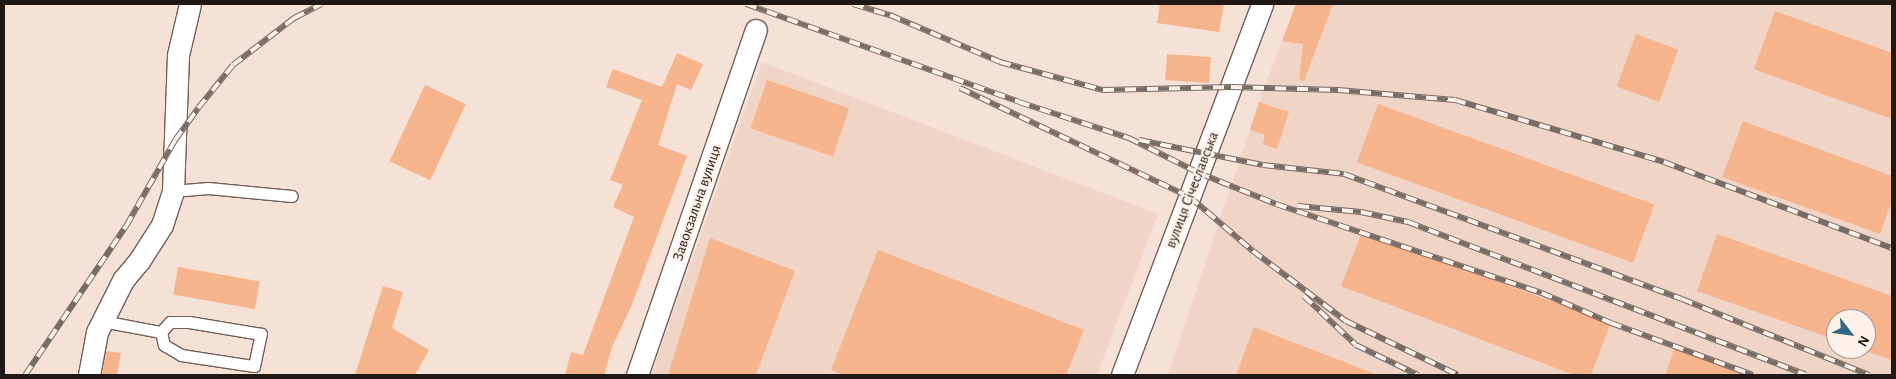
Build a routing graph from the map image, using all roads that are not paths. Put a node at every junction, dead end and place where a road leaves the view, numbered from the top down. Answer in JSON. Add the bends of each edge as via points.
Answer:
{"nodes":[{"id":1,"x":190,"y":4,"type":"edge"},
{"id":2,"x":1262,"y":4,"type":"edge"},
{"id":3,"x":756,"y":30,"type":"dead end"},
{"id":4,"x":173,"y":192,"type":"junction"},
{"id":5,"x":292,"y":196,"type":"dead end"},
{"id":6,"x":102,"y":321,"type":"junction"},
{"id":7,"x":161,"y":332,"type":"junction"},
{"id":8,"x":89,"y":375,"type":"edge"},
{"id":9,"x":637,"y":375,"type":"edge"},
{"id":10,"x":1122,"y":375,"type":"edge"}],
"edges":[{"from":1,"to":4,"type":"street","via":[[178,56]]},
{"from":2,"to":10,"type":"street","name":"вулиця Січеславська"},
{"from":3,"to":9,"type":"street","name":"Завокзальна вулиця"},
{"from":4,"to":5,"type":"lane","via":[[208,188]]},
{"from":4,"to":6,"type":"street","via":[[162,225],[123,280]]},
{"from":6,"to":7,"type":"lane"},
{"from":6,"to":8,"type":"street"},
{"from":7,"to":7,"type":"lane","via":[[164,345],[181,355],[254,366],[261,334],[189,322],[170,322]]}]}
